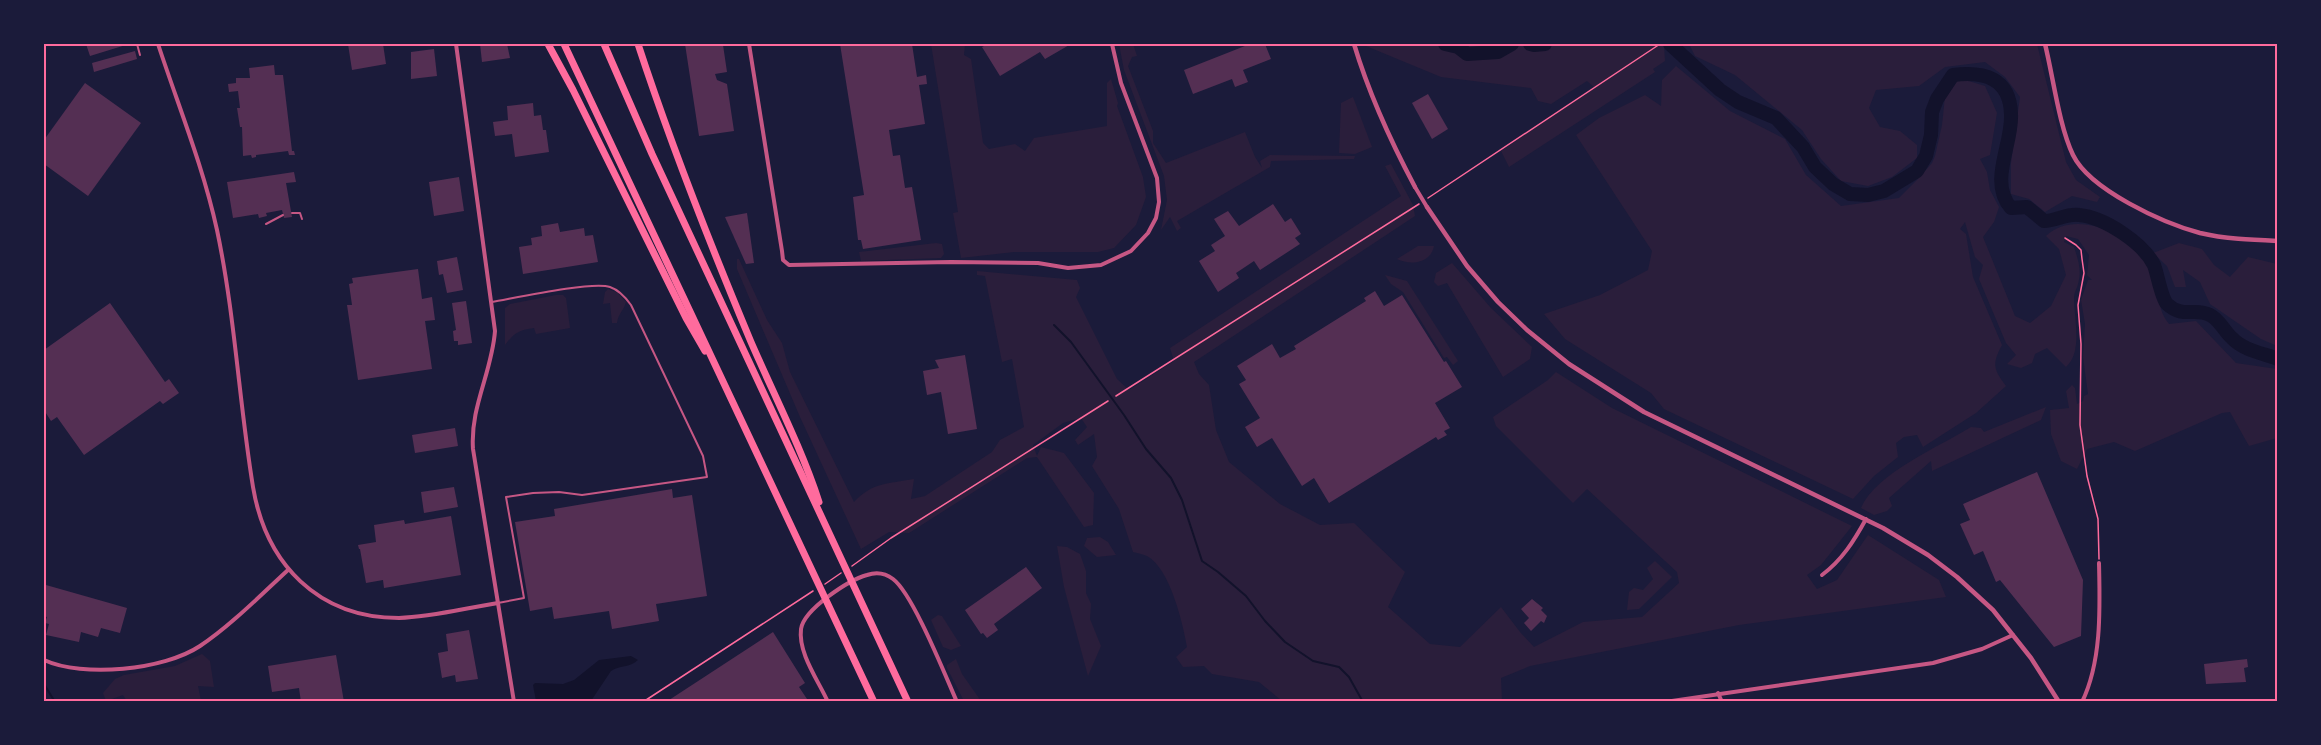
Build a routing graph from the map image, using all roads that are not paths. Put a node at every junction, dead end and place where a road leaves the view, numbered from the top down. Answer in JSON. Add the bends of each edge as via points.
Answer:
{"nodes":[{"id":1,"x":136,"y":44,"type":"edge"},
{"id":2,"x":158,"y":44,"type":"edge"},
{"id":3,"x":456,"y":44,"type":"edge"},
{"id":4,"x":548,"y":44,"type":"edge"},
{"id":5,"x":564,"y":44,"type":"edge"},
{"id":6,"x":604,"y":44,"type":"edge"},
{"id":7,"x":638,"y":44,"type":"edge"},
{"id":8,"x":749,"y":44,"type":"edge"},
{"id":9,"x":1112,"y":44,"type":"edge"},
{"id":10,"x":1354,"y":44,"type":"edge"},
{"id":11,"x":2045,"y":44,"type":"edge"},
{"id":12,"x":140,"y":55,"type":"dead end"},
{"id":13,"x":1415,"y":187,"type":"joint"},
{"id":14,"x":1427,"y":207,"type":"joint"},
{"id":15,"x":292,"y":213,"type":"dead end"},
{"id":16,"x":283,"y":215,"type":"dead end"},
{"id":17,"x":302,"y":219,"type":"dead end"},
{"id":18,"x":266,"y":224,"type":"dead end"},
{"id":19,"x":2277,"y":241,"type":"edge"},
{"id":20,"x":492,"y":302,"type":"junction"},
{"id":21,"x":728,"y":391,"type":"junction"},
{"id":22,"x":1866,"y":519,"type":"junction"},
{"id":23,"x":828,"y":527,"type":"junction"},
{"id":24,"x":2099,"y":563,"type":"road end"},
{"id":25,"x":288,"y":570,"type":"junction"},
{"id":26,"x":1822,"y":575,"type":"dead end"},
{"id":27,"x":498,"y":603,"type":"junction"},
{"id":28,"x":2013,"y":635,"type":"junction"},
{"id":29,"x":44,"y":660,"type":"edge"},
{"id":30,"x":1718,"y":693,"type":"junction"},
{"id":31,"x":514,"y":702,"type":"edge"},
{"id":32,"x":828,"y":702,"type":"edge"},
{"id":33,"x":874,"y":702,"type":"edge"},
{"id":34,"x":908,"y":702,"type":"edge"},
{"id":35,"x":957,"y":702,"type":"edge"},
{"id":36,"x":1665,"y":702,"type":"edge"},
{"id":37,"x":1722,"y":702,"type":"edge"},
{"id":38,"x":2059,"y":702,"type":"edge"},
{"id":39,"x":2082,"y":702,"type":"edge"}],
"edges":[{"from":1,"to":12,"type":"lane"},
{"from":2,"to":25,"type":"street","via":[[218,233],[255,504],[269,542]]},
{"from":3,"to":20,"type":"street"},
{"from":4,"to":21,"type":"highway","via":[[686,318]]},
{"from":5,"to":21,"type":"highway"},
{"from":6,"to":23,"type":"highway"},
{"from":7,"to":23,"type":"highway","via":[[696,206],[810,475]]},
{"from":8,"to":9,"type":"street","via":[[783,260],[789,265],[951,262],[1084,268],[1131,251],[1143,240],[1158,210],[1160,194],[1152,162],[1120,83]]},
{"from":10,"to":13,"type":"street","via":[[1372,101]]},
{"from":11,"to":19,"type":"street","via":[[2070,147],[2090,178],[2154,216],[2187,229],[2215,236]]},
{"from":13,"to":14,"type":"street"},
{"from":14,"to":22,"type":"street","via":[[1467,266],[1498,302],[1569,364],[1644,412]]},
{"from":15,"to":17,"type":"lane","via":[[300,213]]},
{"from":16,"to":18,"type":"lane"},
{"from":20,"to":27,"type":"street","via":[[494,347],[472,438]]},
{"from":20,"to":27,"type":"lane","via":[[594,285],[620,292],[631,305],[704,456],[707,477],[582,495],[559,492],[506,497],[524,598]]},
{"from":21,"to":33,"type":"highway"},
{"from":22,"to":26,"type":"street","via":[[1845,554]]},
{"from":22,"to":28,"type":"street","via":[[1957,577]]},
{"from":23,"to":34,"type":"highway"},
{"from":24,"to":39,"type":"street","via":[[2097,642]]},
{"from":25,"to":27,"type":"street","via":[[334,605],[369,615],[425,616]]},
{"from":25,"to":29,"type":"street","via":[[214,635],[186,654],[102,671],[68,668]]},
{"from":27,"to":31,"type":"street"},
{"from":28,"to":30,"type":"street","via":[[1933,663]]},
{"from":28,"to":38,"type":"street"},
{"from":30,"to":36,"type":"street"},
{"from":30,"to":37,"type":"street"},
{"from":32,"to":35,"type":"street","via":[[803,650],[801,626],[807,615],[831,595],[875,573],[888,576],[903,591]]}]}
